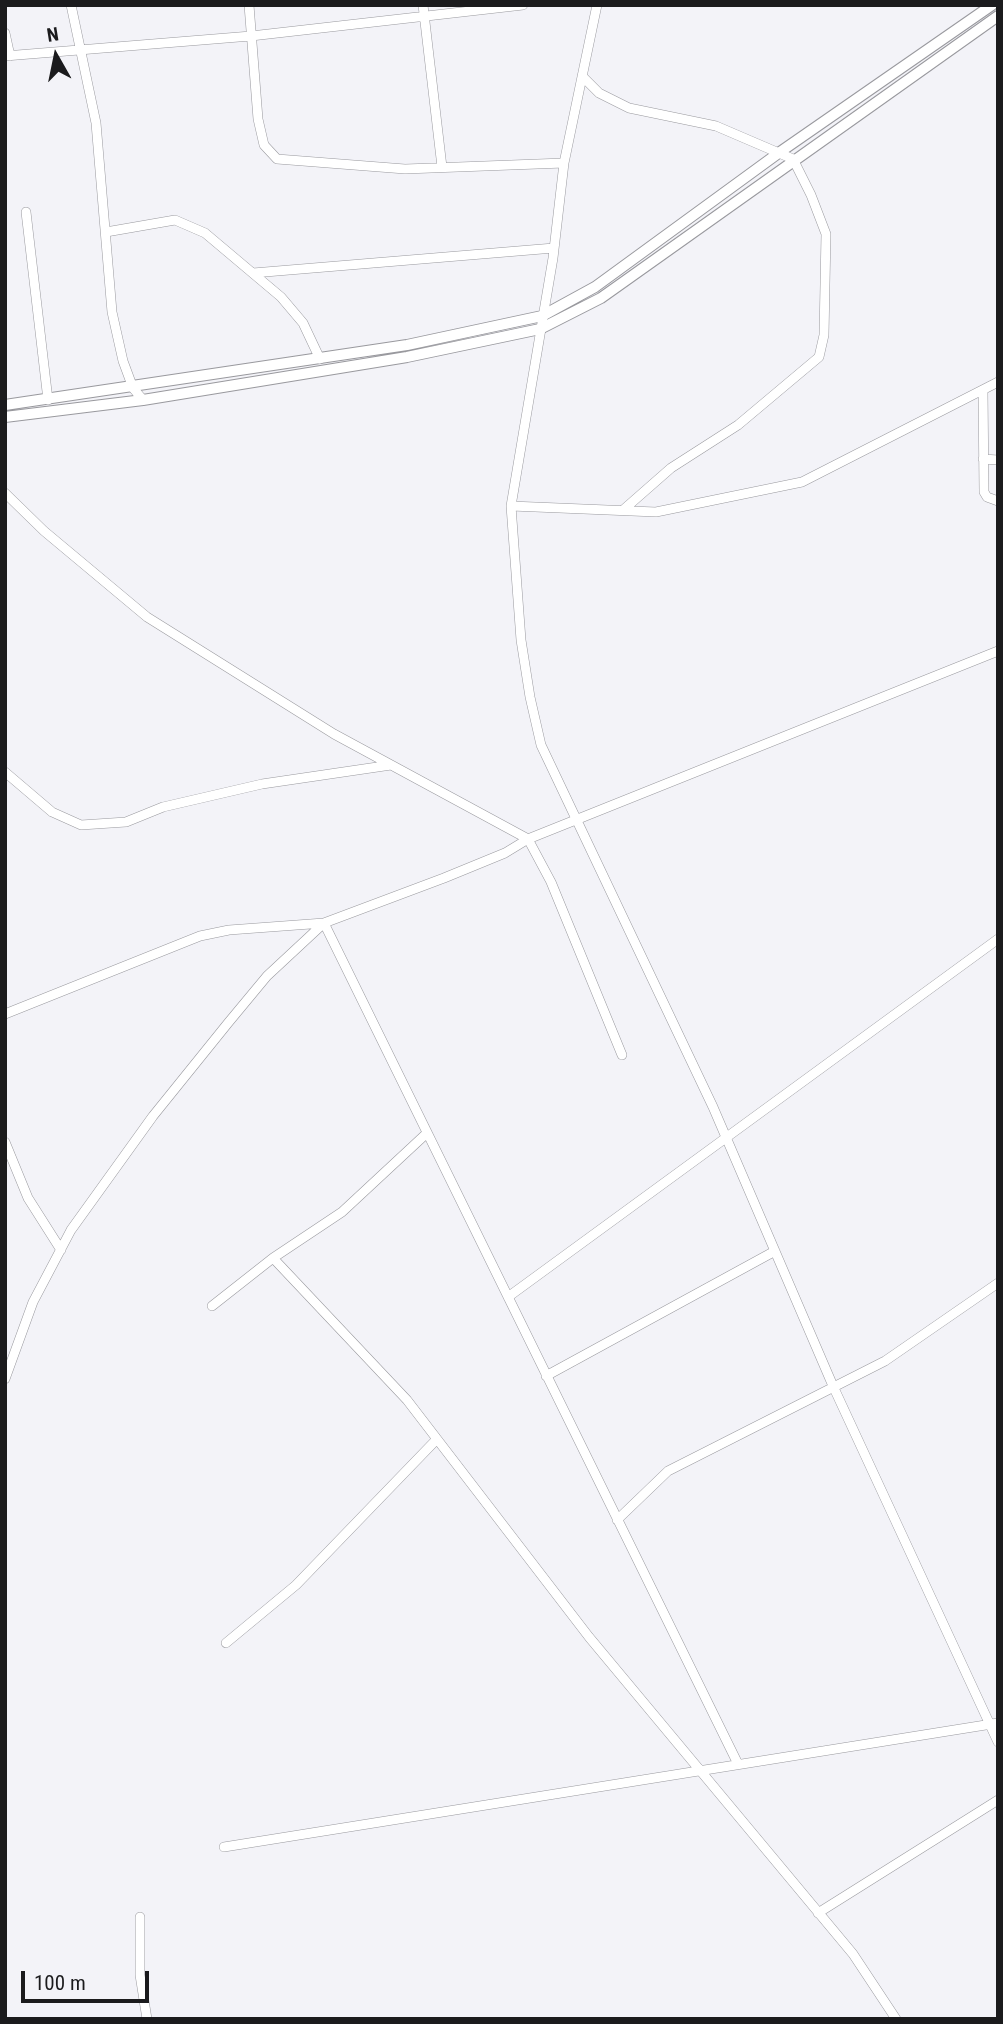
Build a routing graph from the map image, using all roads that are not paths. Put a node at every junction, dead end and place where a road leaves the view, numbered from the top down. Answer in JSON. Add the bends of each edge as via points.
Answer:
{"nodes":[{"id":1,"x":71,"y":5,"type":"edge"},
{"id":2,"x":248,"y":5,"type":"edge"},
{"id":3,"x":423,"y":5,"type":"edge"},
{"id":4,"x":523,"y":5,"type":"edge"},
{"id":5,"x":597,"y":5,"type":"edge"},
{"id":6,"x":992,"y":5,"type":"edge"},
{"id":7,"x":424,"y":16,"type":"junction"},
{"id":8,"x":998,"y":16,"type":"edge"},
{"id":9,"x":5,"y":33,"type":"edge"},
{"id":10,"x":251,"y":36,"type":"junction"},
{"id":11,"x":81,"y":49,"type":"junction"},
{"id":12,"x":8,"y":56,"type":"edge"},
{"id":13,"x":582,"y":76,"type":"junction"},
{"id":14,"x":780,"y":152,"type":"junction"},
{"id":15,"x":793,"y":159,"type":"junction"},
{"id":16,"x":564,"y":163,"type":"junction"},
{"id":17,"x":442,"y":167,"type":"junction"},
{"id":18,"x":26,"y":212,"type":"dead end"},
{"id":19,"x":106,"y":232,"type":"junction"},
{"id":20,"x":554,"y":248,"type":"junction"},
{"id":21,"x":253,"y":273,"type":"junction"},
{"id":22,"x":542,"y":316,"type":"junction"},
{"id":23,"x":540,"y":329,"type":"junction"},
{"id":24,"x":320,"y":359,"type":"junction"},
{"id":25,"x":998,"y":382,"type":"edge"},
{"id":26,"x":133,"y":388,"type":"junction"},
{"id":27,"x":983,"y":390,"type":"junction"},
{"id":28,"x":48,"y":400,"type":"junction"},
{"id":29,"x":143,"y":400,"type":"junction"},
{"id":30,"x":5,"y":405,"type":"edge"},
{"id":31,"x":5,"y":418,"type":"edge"},
{"id":32,"x":983,"y":459,"type":"junction"},
{"id":33,"x":998,"y":460,"type":"edge"},
{"id":34,"x":5,"y":493,"type":"edge"},
{"id":35,"x":998,"y":501,"type":"edge"},
{"id":36,"x":511,"y":506,"type":"junction"},
{"id":37,"x":622,"y":511,"type":"junction"},
{"id":38,"x":998,"y":651,"type":"edge"},
{"id":39,"x":391,"y":765,"type":"junction"},
{"id":40,"x":5,"y":772,"type":"edge"},
{"id":41,"x":579,"y":821,"type":"junction"},
{"id":42,"x":528,"y":839,"type":"junction"},
{"id":43,"x":324,"y":923,"type":"junction"},
{"id":44,"x":998,"y":939,"type":"edge"},
{"id":45,"x":5,"y":1014,"type":"edge"},
{"id":46,"x":622,"y":1055,"type":"dead end"},
{"id":47,"x":427,"y":1133,"type":"junction"},
{"id":48,"x":727,"y":1140,"type":"junction"},
{"id":49,"x":5,"y":1142,"type":"edge"},
{"id":50,"x":61,"y":1250,"type":"junction"},
{"id":51,"x":775,"y":1251,"type":"junction"},
{"id":52,"x":273,"y":1258,"type":"junction"},
{"id":53,"x":998,"y":1283,"type":"edge"},
{"id":54,"x":508,"y":1297,"type":"junction"},
{"id":55,"x":212,"y":1306,"type":"dead end"},
{"id":56,"x":547,"y":1376,"type":"junction"},
{"id":57,"x":5,"y":1379,"type":"edge"},
{"id":58,"x":833,"y":1386,"type":"junction"},
{"id":59,"x":438,"y":1439,"type":"junction"},
{"id":60,"x":617,"y":1520,"type":"junction"},
{"id":61,"x":226,"y":1643,"type":"dead end"},
{"id":62,"x":994,"y":1724,"type":"edge"},
{"id":63,"x":998,"y":1742,"type":"edge"},
{"id":64,"x":738,"y":1764,"type":"junction"},
{"id":65,"x":697,"y":1771,"type":"junction"},
{"id":66,"x":998,"y":1800,"type":"edge"},
{"id":67,"x":224,"y":1847,"type":"dead end"},
{"id":68,"x":818,"y":1913,"type":"junction"},
{"id":69,"x":140,"y":1917,"type":"dead end"},
{"id":70,"x":147,"y":2019,"type":"edge"},
{"id":71,"x":895,"y":2019,"type":"edge"}],
"edges":[{"from":1,"to":11,"type":"street"},
{"from":2,"to":10,"type":"street"},
{"from":3,"to":7,"type":"street"},
{"from":4,"to":7,"type":"street"},
{"from":5,"to":13,"type":"street"},
{"from":6,"to":14,"type":"main road"},
{"from":7,"to":10,"type":"street"},
{"from":7,"to":17,"type":"street"},
{"from":8,"to":15,"type":"main road"},
{"from":9,"to":12,"type":"street"},
{"from":10,"to":11,"type":"street"},
{"from":10,"to":17,"type":"street","via":[[258,119],[264,145],[277,159],[405,169]]},
{"from":11,"to":12,"type":"street"},
{"from":11,"to":19,"type":"street","via":[[96,123]]},
{"from":13,"to":14,"type":"street","via":[[599,93],[629,108],[716,126]]},
{"from":13,"to":16,"type":"street"},
{"from":14,"to":15,"type":"street"},
{"from":14,"to":22,"type":"main road","via":[[596,287]]},
{"from":15,"to":23,"type":"main road","via":[[601,298]]},
{"from":15,"to":37,"type":"street","via":[[826,234],[820,357],[738,425],[671,468]]},
{"from":16,"to":17,"type":"street"},
{"from":16,"to":20,"type":"street"},
{"from":18,"to":28,"type":"street"},
{"from":19,"to":21,"type":"street","via":[[175,220],[205,233]]},
{"from":19,"to":26,"type":"street","via":[[112,312]]},
{"from":20,"to":21,"type":"street"},
{"from":20,"to":22,"type":"street"},
{"from":21,"to":24,"type":"street","via":[[281,296],[303,323]]},
{"from":22,"to":23,"type":"street"},
{"from":22,"to":24,"type":"main road"},
{"from":23,"to":29,"type":"main road","via":[[407,357]]},
{"from":23,"to":36,"type":"street"},
{"from":24,"to":26,"type":"main road"},
{"from":25,"to":27,"type":"street"},
{"from":26,"to":28,"type":"main road"},
{"from":26,"to":29,"type":"street"},
{"from":27,"to":32,"type":"street"},
{"from":27,"to":37,"type":"street","via":[[802,482],[656,512]]},
{"from":28,"to":30,"type":"main road"},
{"from":29,"to":31,"type":"main road"},
{"from":32,"to":33,"type":"street"},
{"from":32,"to":35,"type":"street","via":[[984,492]]},
{"from":34,"to":39,"type":"street","via":[[147,617]]},
{"from":36,"to":37,"type":"street"},
{"from":36,"to":41,"type":"street","via":[[530,697],[541,745]]},
{"from":38,"to":41,"type":"street"},
{"from":39,"to":40,"type":"street","via":[[262,784],[163,807],[126,822],[81,825],[52,812]]},
{"from":39,"to":42,"type":"street"},
{"from":41,"to":42,"type":"street"},
{"from":41,"to":48,"type":"street"},
{"from":42,"to":43,"type":"street","via":[[505,853]]},
{"from":42,"to":46,"type":"street","via":[[551,883]]},
{"from":43,"to":45,"type":"street","via":[[200,936]]},
{"from":43,"to":47,"type":"street"},
{"from":43,"to":50,"type":"street","via":[[267,976],[211,1043],[153,1116]]},
{"from":44,"to":48,"type":"street"},
{"from":47,"to":52,"type":"street","via":[[342,1212]]},
{"from":47,"to":54,"type":"street"},
{"from":48,"to":51,"type":"street"},
{"from":48,"to":54,"type":"street"},
{"from":49,"to":50,"type":"street","via":[[28,1198]]},
{"from":50,"to":57,"type":"street","via":[[33,1302]]},
{"from":51,"to":56,"type":"street"},
{"from":51,"to":58,"type":"street"},
{"from":52,"to":55,"type":"street"},
{"from":52,"to":59,"type":"street"},
{"from":53,"to":58,"type":"street","via":[[885,1361]]},
{"from":54,"to":56,"type":"street"},
{"from":56,"to":60,"type":"street"},
{"from":58,"to":60,"type":"street","via":[[668,1471]]},
{"from":58,"to":62,"type":"street"},
{"from":59,"to":61,"type":"street","via":[[296,1585]]},
{"from":59,"to":65,"type":"street"},
{"from":60,"to":64,"type":"street"},
{"from":62,"to":63,"type":"street"},
{"from":62,"to":64,"type":"street"},
{"from":64,"to":65,"type":"street"},
{"from":65,"to":67,"type":"street"},
{"from":65,"to":68,"type":"street"},
{"from":66,"to":68,"type":"street"},
{"from":68,"to":71,"type":"street","via":[[853,1954]]},
{"from":69,"to":70,"type":"street","via":[[140,1975]]}]}
